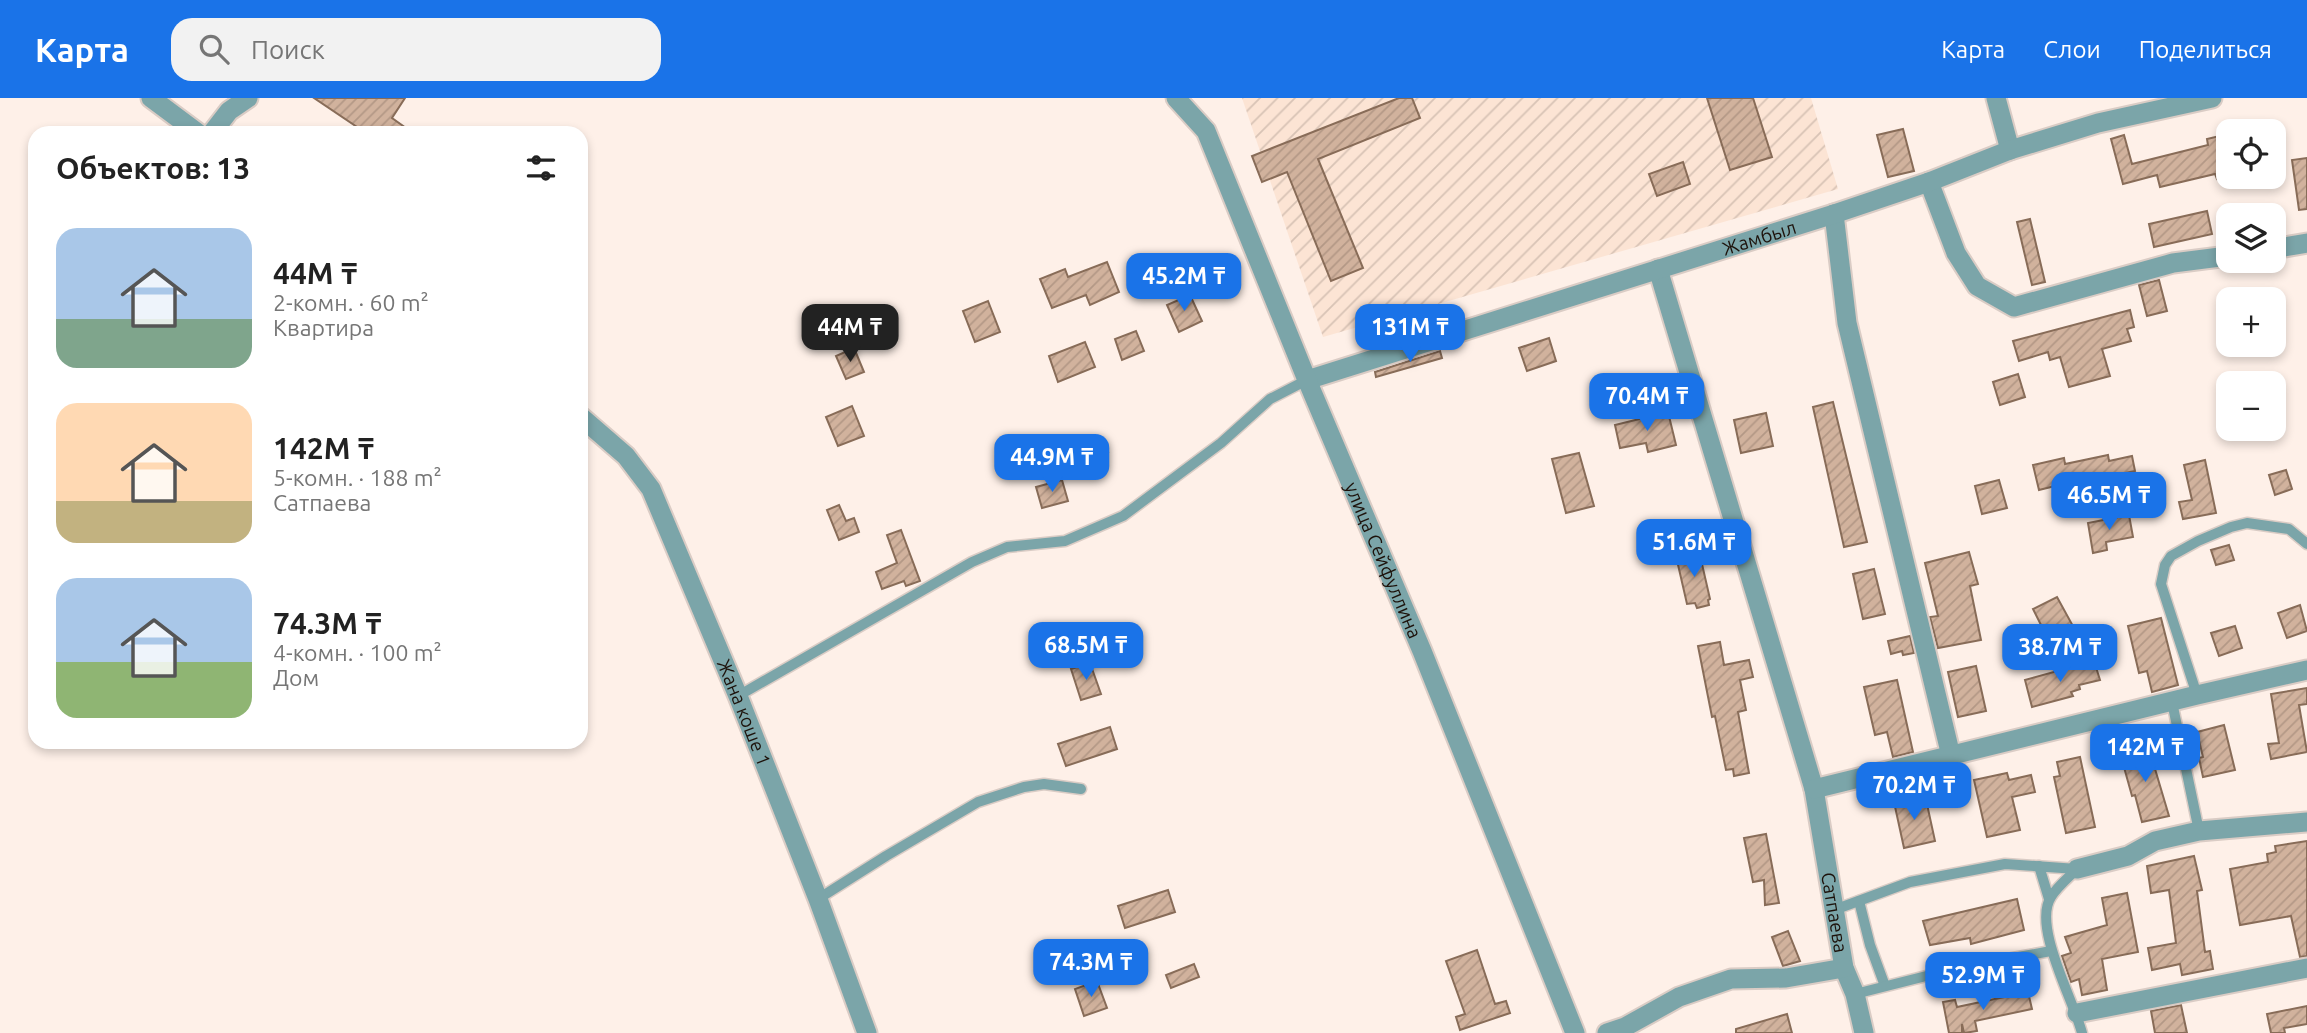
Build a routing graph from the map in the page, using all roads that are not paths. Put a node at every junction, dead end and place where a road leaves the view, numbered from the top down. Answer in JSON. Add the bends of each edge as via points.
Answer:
{"nodes":[{"id":1,"x":151,"y":98,"type":"edge"},
{"id":2,"x":248,"y":98,"type":"edge"},
{"id":3,"x":1176,"y":98,"type":"edge"},
{"id":4,"x":1996,"y":98,"type":"edge"},
{"id":5,"x":2212,"y":98,"type":"edge"},
{"id":6,"x":189,"y":126,"type":"edge"},
{"id":7,"x":217,"y":126,"type":"edge"},
{"id":8,"x":2010,"y":150,"type":"junction"},
{"id":9,"x":1929,"y":181,"type":"junction"},
{"id":10,"x":1834,"y":214,"type":"junction"},
{"id":11,"x":2307,"y":243,"type":"edge"},
{"id":12,"x":2286,"y":247,"type":"edge"},
{"id":13,"x":2216,"y":258,"type":"edge"},
{"id":14,"x":1658,"y":269,"type":"junction"},
{"id":15,"x":1307,"y":380,"type":"junction"},
{"id":16,"x":588,"y":423,"type":"edge"},
{"id":17,"x":2307,"y":544,"type":"edge"},
{"id":18,"x":2307,"y":670,"type":"edge"},
{"id":19,"x":2197,"y":695,"type":"junction"},
{"id":20,"x":738,"y":696,"type":"junction"},
{"id":21,"x":2172,"y":702,"type":"junction"},
{"id":22,"x":1951,"y":756,"type":"junction"},
{"id":23,"x":1081,"y":789,"type":"dead end"},
{"id":24,"x":1814,"y":789,"type":"junction"},
{"id":25,"x":2307,"y":822,"type":"edge"},
{"id":26,"x":2199,"y":831,"type":"junction"},
{"id":27,"x":2039,"y":866,"type":"junction"},
{"id":28,"x":2077,"y":869,"type":"junction"},
{"id":29,"x":818,"y":899,"type":"junction"},
{"id":30,"x":2049,"y":899,"type":"junction"},
{"id":31,"x":1859,"y":901,"type":"junction"},
{"id":32,"x":1834,"y":910,"type":"junction"},
{"id":33,"x":2051,"y":951,"type":"junction"},
{"id":34,"x":1844,"y":968,"type":"junction"},
{"id":35,"x":2307,"y":968,"type":"edge"},
{"id":36,"x":1885,"y":986,"type":"junction"},
{"id":37,"x":1855,"y":994,"type":"junction"},
{"id":38,"x":2077,"y":1013,"type":"junction"},
{"id":39,"x":867,"y":1033,"type":"edge"},
{"id":40,"x":1575,"y":1033,"type":"edge"},
{"id":41,"x":1607,"y":1033,"type":"edge"},
{"id":42,"x":1864,"y":1033,"type":"edge"},
{"id":43,"x":2082,"y":1033,"type":"edge"}],
"edges":[{"from":1,"to":6,"type":"street"},
{"from":2,"to":7,"type":"street"},
{"from":3,"to":15,"type":"street","name":"улица Сейфуллина","via":[[1206,131]]},
{"from":4,"to":8,"type":"street"},
{"from":5,"to":8,"type":"street","name":"Жамбыл","via":[[2098,123]]},
{"from":8,"to":9,"type":"street","name":"Жамбыл"},
{"from":9,"to":10,"type":"street","name":"Жамбыл"},
{"from":9,"to":13,"type":"street","via":[[1955,253],[1977,286],[2014,307],[2173,263]]},
{"from":10,"to":14,"type":"street","name":"Жамбыл"},
{"from":10,"to":22,"type":"street","via":[[1847,323]]},
{"from":11,"to":12,"type":"street"},
{"from":14,"to":15,"type":"street","name":"Жамбыл"},
{"from":14,"to":24,"type":"street","name":"Сатпаева"},
{"from":15,"to":20,"type":"lane","via":[[1270,399],[1221,443],[1123,516],[1065,541],[1007,547],[972,562]]},
{"from":15,"to":40,"type":"street","name":"улица Сейфуллина"},
{"from":16,"to":20,"type":"street","name":"Жана коше 1","via":[[626,456],[651,489]]},
{"from":17,"to":19,"type":"lane","via":[[2289,529],[2247,523],[2171,555],[2161,584]]},
{"from":18,"to":19,"type":"street"},
{"from":19,"to":21,"type":"street"},
{"from":20,"to":29,"type":"street","name":"Жана коше 1"},
{"from":21,"to":22,"type":"street"},
{"from":21,"to":26,"type":"lane"},
{"from":22,"to":24,"type":"street"},
{"from":23,"to":29,"type":"lane","via":[[1044,784],[978,802]]},
{"from":24,"to":32,"type":"street","name":"Сатпаева"},
{"from":25,"to":26,"type":"street"},
{"from":26,"to":28,"type":"street","via":[[2155,841],[2128,856]]},
{"from":27,"to":28,"type":"lane"},
{"from":27,"to":30,"type":"lane"},
{"from":27,"to":31,"type":"lane","via":[[2006,864],[1910,882]]},
{"from":28,"to":30,"type":"lane"},
{"from":29,"to":39,"type":"street","name":"Жана коше 1"},
{"from":30,"to":33,"type":"lane","via":[[2046,921]]},
{"from":31,"to":32,"type":"lane"},
{"from":31,"to":36,"type":"lane"},
{"from":32,"to":34,"type":"street","name":"Сатпаева"},
{"from":33,"to":36,"type":"lane"},
{"from":33,"to":38,"type":"lane"},
{"from":34,"to":37,"type":"street","name":"Сатпаева"},
{"from":34,"to":41,"type":"street","via":[[1786,978],[1731,979],[1679,997]]},
{"from":35,"to":38,"type":"street"},
{"from":36,"to":37,"type":"lane"},
{"from":37,"to":42,"type":"street","name":"Сатпаева"},
{"from":38,"to":43,"type":"lane"}]}
